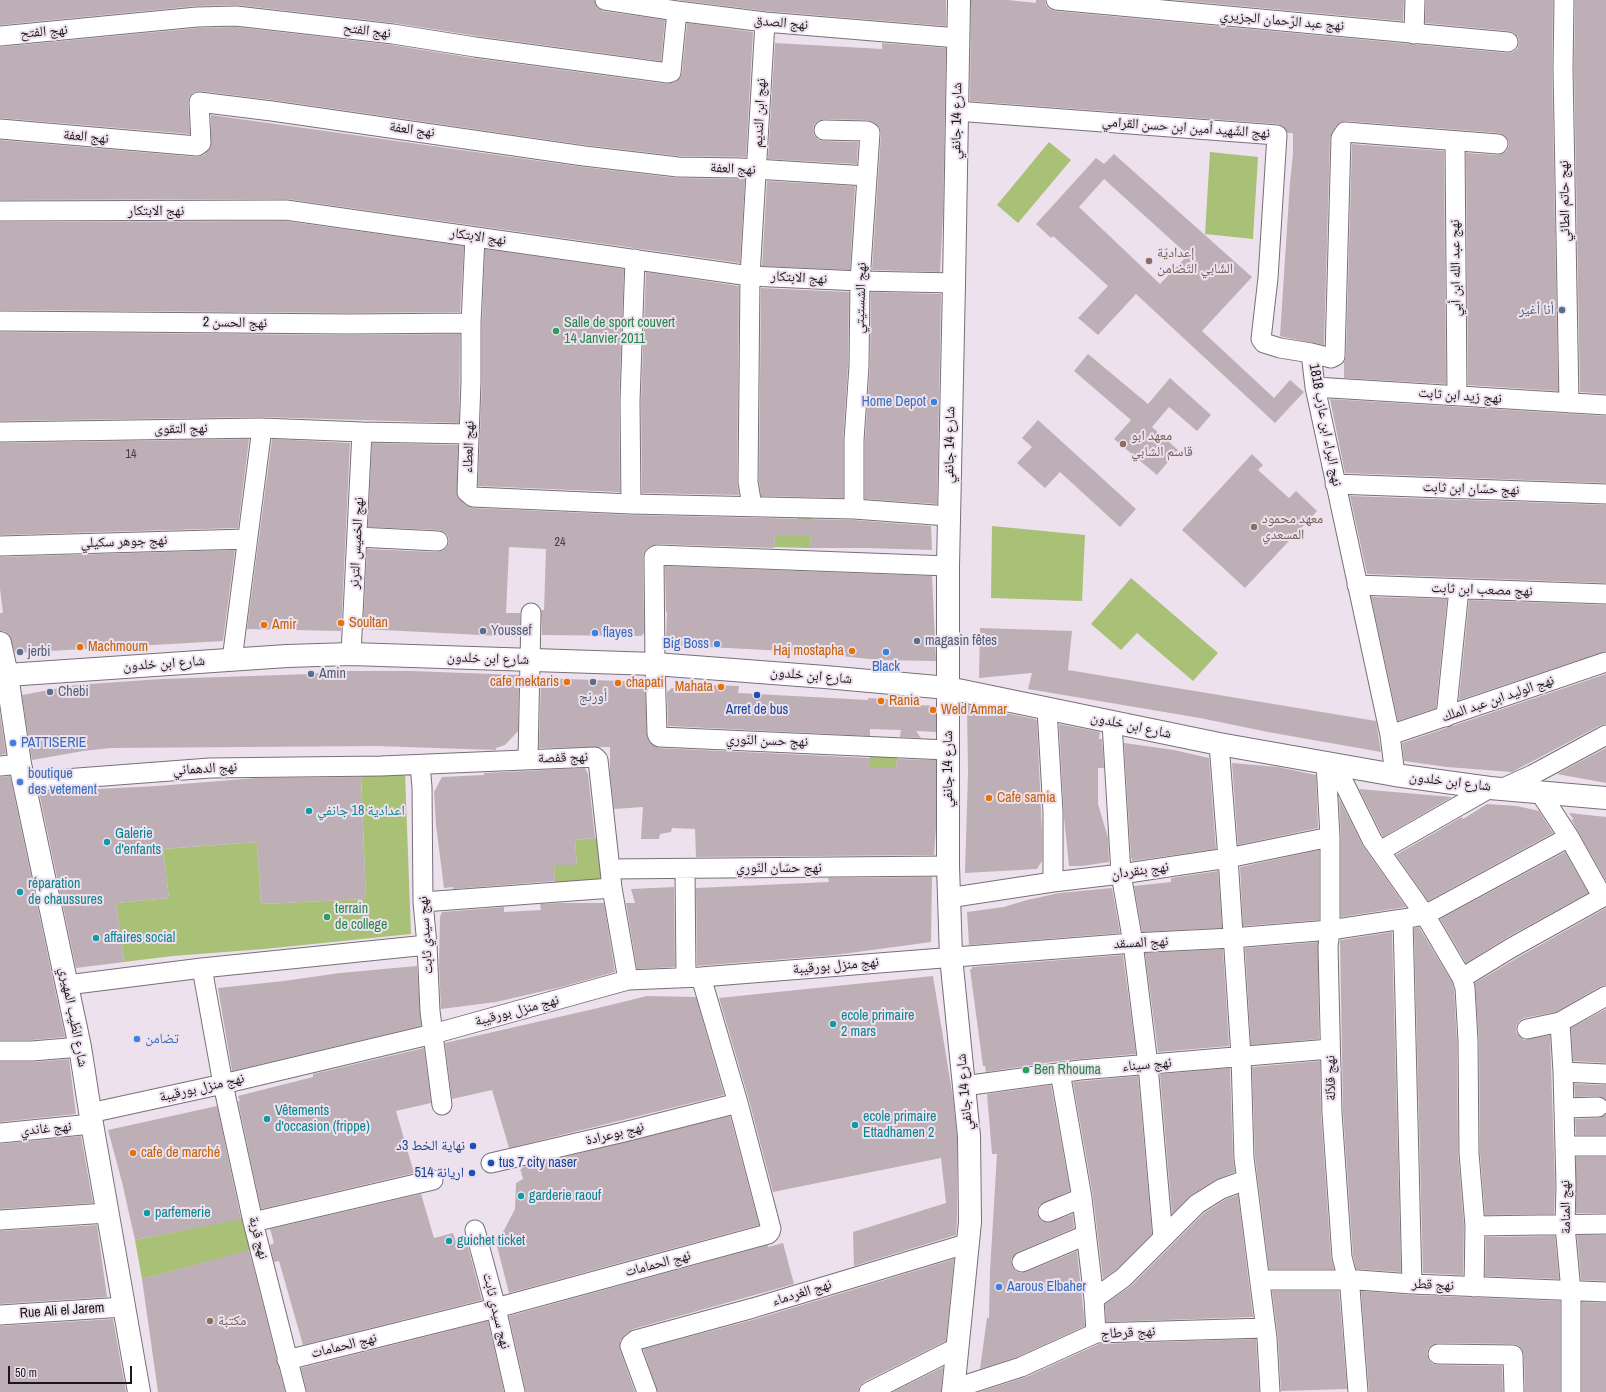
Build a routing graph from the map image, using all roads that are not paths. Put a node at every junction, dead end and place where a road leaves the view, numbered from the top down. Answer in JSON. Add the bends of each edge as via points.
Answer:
{"nodes":[{"id":1,"x":605,"y":0,"type":"edge"},
{"id":2,"x":959,"y":0,"type":"edge"},
{"id":3,"x":1056,"y":0,"type":"edge"},
{"id":4,"x":1415,"y":0,"type":"edge"},
{"id":5,"x":1564,"y":0,"type":"edge"},
{"id":6,"x":658,"y":4,"type":"edge"},
{"id":7,"x":677,"y":11,"type":"junction"},
{"id":8,"x":765,"y":22,"type":"junction"},
{"id":9,"x":1414,"y":34,"type":"junction"},
{"id":10,"x":0,"y":36,"type":"edge"},
{"id":11,"x":958,"y":38,"type":"junction"},
{"id":12,"x":1508,"y":42,"type":"dead end"},
{"id":13,"x":956,"y":111,"type":"junction"},
{"id":14,"x":0,"y":129,"type":"edge"},
{"id":15,"x":824,"y":130,"type":"dead end"},
{"id":16,"x":1455,"y":141,"type":"junction"},
{"id":17,"x":1498,"y":144,"type":"dead end"},
{"id":18,"x":756,"y":170,"type":"junction"},
{"id":19,"x":867,"y":176,"type":"junction"},
{"id":20,"x":0,"y":211,"type":"edge"},
{"id":21,"x":475,"y":237,"type":"junction"},
{"id":22,"x":635,"y":259,"type":"junction"},
{"id":23,"x":750,"y":276,"type":"junction"},
{"id":24,"x":860,"y":281,"type":"junction"},
{"id":25,"x":954,"y":283,"type":"junction"},
{"id":26,"x":0,"y":321,"type":"edge"},
{"id":27,"x":471,"y":323,"type":"junction"},
{"id":28,"x":1311,"y":353,"type":"junction"},
{"id":29,"x":1315,"y":386,"type":"junction"},
{"id":30,"x":1457,"y":395,"type":"junction"},
{"id":31,"x":1569,"y":403,"type":"junction"},
{"id":32,"x":1606,"y":405,"type":"edge"},
{"id":33,"x":262,"y":428,"type":"junction"},
{"id":34,"x":0,"y":432,"type":"edge"},
{"id":35,"x":362,"y":432,"type":"junction"},
{"id":36,"x":469,"y":434,"type":"junction"},
{"id":37,"x":1335,"y":484,"type":"junction"},
{"id":38,"x":1606,"y":494,"type":"edge"},
{"id":39,"x":631,"y":504,"type":"junction"},
{"id":40,"x":752,"y":506,"type":"junction"},
{"id":41,"x":854,"y":509,"type":"junction"},
{"id":42,"x":948,"y":516,"type":"junction"},
{"id":43,"x":357,"y":537,"type":"junction"},
{"id":44,"x":247,"y":539,"type":"junction"},
{"id":45,"x":438,"y":541,"type":"dead end"},
{"id":46,"x":0,"y":546,"type":"edge"},
{"id":47,"x":948,"y":566,"type":"junction"},
{"id":48,"x":1357,"y":585,"type":"junction"},
{"id":49,"x":1459,"y":589,"type":"junction"},
{"id":50,"x":1606,"y":594,"type":"edge"},
{"id":51,"x":531,"y":613,"type":"dead end"},
{"id":52,"x":0,"y":643,"type":"edge"},
{"id":53,"x":351,"y":654,"type":"junction"},
{"id":54,"x":232,"y":660,"type":"junction"},
{"id":55,"x":530,"y":660,"type":"junction"},
{"id":56,"x":1606,"y":662,"type":"edge"},
{"id":57,"x":655,"y":664,"type":"junction"},
{"id":58,"x":4,"y":675,"type":"edge"},
{"id":59,"x":948,"y":688,"type":"junction"},
{"id":60,"x":1047,"y":709,"type":"junction"},
{"id":61,"x":1446,"y":717,"type":"junction"},
{"id":62,"x":1112,"y":722,"type":"junction"},
{"id":63,"x":1390,"y":734,"type":"junction"},
{"id":64,"x":1606,"y":735,"type":"edge"},
{"id":65,"x":1219,"y":744,"type":"junction"},
{"id":66,"x":948,"y":750,"type":"junction"},
{"id":67,"x":528,"y":759,"type":"junction"},
{"id":68,"x":1332,"y":764,"type":"junction"},
{"id":69,"x":420,"y":765,"type":"junction"},
{"id":70,"x":15,"y":770,"type":"edge"},
{"id":71,"x":1395,"y":776,"type":"junction"},
{"id":72,"x":1495,"y":788,"type":"junction"},
{"id":73,"x":1539,"y":791,"type":"junction"},
{"id":74,"x":1606,"y":798,"type":"edge"},
{"id":75,"x":1330,"y":837,"type":"junction"},
{"id":76,"x":1569,"y":837,"type":"junction"},
{"id":77,"x":1380,"y":851,"type":"junction"},
{"id":78,"x":1228,"y":858,"type":"junction"},
{"id":79,"x":948,"y":866,"type":"junction"},
{"id":80,"x":610,"y":869,"type":"junction"},
{"id":81,"x":685,"y":869,"type":"junction"},
{"id":82,"x":1121,"y":874,"type":"junction"},
{"id":83,"x":1053,"y":882,"type":"junction"},
{"id":84,"x":612,"y":888,"type":"junction"},
{"id":85,"x":948,"y":898,"type":"junction"},
{"id":86,"x":423,"y":902,"type":"junction"},
{"id":87,"x":1425,"y":915,"type":"junction"},
{"id":88,"x":1403,"y":919,"type":"junction"},
{"id":89,"x":1330,"y":930,"type":"junction"},
{"id":90,"x":1232,"y":938,"type":"junction"},
{"id":91,"x":1133,"y":943,"type":"junction"},
{"id":92,"x":427,"y":945,"type":"junction"},
{"id":93,"x":951,"y":957,"type":"junction"},
{"id":94,"x":202,"y":968,"type":"junction"},
{"id":95,"x":693,"y":977,"type":"junction"},
{"id":96,"x":1462,"y":978,"type":"junction"},
{"id":97,"x":628,"y":980,"type":"junction"},
{"id":98,"x":67,"y":985,"type":"junction"},
{"id":99,"x":1606,"y":996,"type":"edge"},
{"id":100,"x":1560,"y":1022,"type":"junction"},
{"id":101,"x":1527,"y":1029,"type":"dead end"},
{"id":102,"x":433,"y":1034,"type":"junction"},
{"id":103,"x":80,"y":1047,"type":"junction"},
{"id":104,"x":1330,"y":1049,"type":"junction"},
{"id":105,"x":0,"y":1051,"type":"edge"},
{"id":106,"x":1241,"y":1056,"type":"junction"},
{"id":107,"x":1148,"y":1065,"type":"junction"},
{"id":108,"x":1060,"y":1072,"type":"junction"},
{"id":109,"x":1563,"y":1072,"type":"junction"},
{"id":110,"x":1606,"y":1074,"type":"edge"},
{"id":111,"x":222,"y":1084,"type":"junction"},
{"id":112,"x":964,"y":1086,"type":"junction"},
{"id":113,"x":738,"y":1104,"type":"junction"},
{"id":114,"x":442,"y":1105,"type":"dead end"},
{"id":115,"x":1598,"y":1107,"type":"dead end"},
{"id":116,"x":1564,"y":1108,"type":"junction"},
{"id":117,"x":91,"y":1118,"type":"junction"},
{"id":118,"x":0,"y":1133,"type":"edge"},
{"id":119,"x":1565,"y":1146,"type":"junction"},
{"id":120,"x":1606,"y":1146,"type":"edge"},
{"id":121,"x":491,"y":1163,"type":"dead end"},
{"id":122,"x":433,"y":1180,"type":"dead end"},
{"id":123,"x":1246,"y":1180,"type":"junction"},
{"id":124,"x":1082,"y":1198,"type":"junction"},
{"id":125,"x":1048,"y":1212,"type":"dead end"},
{"id":126,"x":107,"y":1213,"type":"junction"},
{"id":127,"x":0,"y":1220,"type":"edge"},
{"id":128,"x":253,"y":1222,"type":"junction"},
{"id":129,"x":1606,"y":1224,"type":"edge"},
{"id":130,"x":1475,"y":1226,"type":"junction"},
{"id":131,"x":1565,"y":1226,"type":"junction"},
{"id":132,"x":475,"y":1230,"type":"dead end"},
{"id":133,"x":1086,"y":1235,"type":"junction"},
{"id":134,"x":1163,"y":1238,"type":"junction"},
{"id":135,"x":969,"y":1243,"type":"junction"},
{"id":136,"x":1022,"y":1262,"type":"dead end"},
{"id":137,"x":1260,"y":1280,"type":"junction"},
{"id":138,"x":1348,"y":1281,"type":"junction"},
{"id":139,"x":1412,"y":1284,"type":"junction"},
{"id":140,"x":1474,"y":1287,"type":"junction"},
{"id":141,"x":1571,"y":1291,"type":"junction"},
{"id":142,"x":1606,"y":1292,"type":"edge"},
{"id":143,"x":1094,"y":1299,"type":"junction"},
{"id":144,"x":124,"y":1307,"type":"junction"},
{"id":145,"x":496,"y":1308,"type":"junction"},
{"id":146,"x":0,"y":1315,"type":"edge"},
{"id":147,"x":1265,"y":1328,"type":"junction"},
{"id":148,"x":1096,"y":1333,"type":"junction"},
{"id":149,"x":958,"y":1347,"type":"junction"},
{"id":150,"x":1438,"y":1354,"type":"dead end"},
{"id":151,"x":287,"y":1360,"type":"junction"},
{"id":152,"x":953,"y":1391,"type":"edge"},
{"id":153,"x":139,"y":1392,"type":"edge"},
{"id":154,"x":296,"y":1392,"type":"edge"},
{"id":155,"x":515,"y":1392,"type":"edge"},
{"id":156,"x":647,"y":1392,"type":"edge"},
{"id":157,"x":869,"y":1392,"type":"edge"},
{"id":158,"x":1270,"y":1392,"type":"edge"},
{"id":159,"x":1358,"y":1392,"type":"edge"},
{"id":160,"x":1514,"y":1392,"type":"edge"},
{"id":161,"x":1571,"y":1392,"type":"edge"}],
"edges":[{"from":1,"to":6,"type":"street","name":"نهج الصدق"},
{"from":2,"to":11,"type":"street","name":"شارع 14 جانفي"},
{"from":3,"to":9,"type":"street","name":"نهج عبد الرّحمان الجزيري"},
{"from":4,"to":9,"type":"street"},
{"from":5,"to":31,"type":"street","name":"نهج حاتم الطائي"},
{"from":6,"to":7,"type":"street","name":"نهج الصدق"},
{"from":7,"to":8,"type":"street","name":"نهج الصدق"},
{"from":7,"to":10,"type":"street","name":"نهج الفتح","via":[[668,73],[393,34],[236,16],[197,17]]},
{"from":8,"to":11,"type":"street","name":"نهج الصدق"},
{"from":8,"to":18,"type":"street","name":"نهج ابن النديم"},
{"from":9,"to":12,"type":"street","name":"نهج عبد الرّحمان الجزيري"},
{"from":11,"to":13,"type":"street","name":"شارع 14 جانفي"},
{"from":13,"to":25,"type":"street","name":"شارع 14 جانفي"},
{"from":13,"to":28,"type":"street","name":"نهج الشّهيد أمين ابن حسن القرامي","via":[[1277,135],[1268,278],[1261,339],[1264,344]]},
{"from":14,"to":18,"type":"street","name":"نهج العفة","via":[[198,146],[201,143],[199,102],[584,156],[678,166]]},
{"from":15,"to":19,"type":"street","name":"نهج الشستيتي","via":[[870,133]]},
{"from":16,"to":17,"type":"street","name":"نهج البراء ابن عازب 1818"},
{"from":16,"to":28,"type":"street","name":"نهج البراء ابن عازب 1818","via":[[1345,132],[1342,134],[1335,356],[1331,358]]},
{"from":16,"to":30,"type":"street","name":"نهج عبد الله ابن أبي"},
{"from":18,"to":19,"type":"street","name":"نهج العفة"},
{"from":18,"to":23,"type":"street","name":"نهج ابن النديم"},
{"from":19,"to":24,"type":"street","name":"نهج الشستيتي"},
{"from":20,"to":21,"type":"street","name":"نهج الابتكار","via":[[286,210]]},
{"from":21,"to":22,"type":"street","name":"نهج الابتكار"},
{"from":21,"to":27,"type":"street","name":"نهج العطاء"},
{"from":22,"to":23,"type":"street","name":"نهج الابتكار"},
{"from":22,"to":39,"type":"street","via":[[630,401]]},
{"from":23,"to":24,"type":"street","name":"نهج الابتكار"},
{"from":23,"to":40,"type":"street","name":"نهج ابن النديم","via":[[748,482]]},
{"from":24,"to":25,"type":"street","name":"نهج الابتكار"},
{"from":24,"to":41,"type":"street","name":"نهج الشستيتي"},
{"from":25,"to":42,"type":"street","name":"شارع 14 جانفي"},
{"from":26,"to":27,"type":"street","name":"نهج الحسن 2"},
{"from":27,"to":36,"type":"street","name":"نهج العطاء"},
{"from":28,"to":29,"type":"street","name":"نهج البراء ابن عازب 1818"},
{"from":29,"to":30,"type":"street","name":"نهج زيد ابن ثابت"},
{"from":29,"to":37,"type":"street","name":"نهج البراء ابن عازب 1818"},
{"from":30,"to":31,"type":"street","name":"نهج زيد ابن ثابت"},
{"from":31,"to":32,"type":"street","name":"نهج زيد ابن ثابت"},
{"from":33,"to":34,"type":"street","name":"نهج التقوى"},
{"from":33,"to":35,"type":"street","name":"نهج التقوى"},
{"from":33,"to":44,"type":"street"},
{"from":35,"to":36,"type":"street","name":"نهج التقوى"},
{"from":35,"to":43,"type":"street","name":"نهج الخميس الترنر"},
{"from":36,"to":39,"type":"street","name":"نهج العطاء","via":[[468,492],[473,497]]},
{"from":37,"to":38,"type":"street","name":"نهج حسّان ابن ثابت"},
{"from":37,"to":48,"type":"street","name":"نهج البراء ابن عازب 1818"},
{"from":39,"to":40,"type":"street","name":"نهج العطاء"},
{"from":40,"to":41,"type":"street","name":"نهج العطاء"},
{"from":41,"to":42,"type":"street","name":"نهج العطاء"},
{"from":42,"to":47,"type":"street","name":"شارع 14 جانفي"},
{"from":43,"to":45,"type":"street"},
{"from":43,"to":53,"type":"street","name":"نهج الخميس الترنر"},
{"from":44,"to":46,"type":"street","name":"نهج جوهر سكيلي"},
{"from":44,"to":54,"type":"street"},
{"from":47,"to":57,"type":"street","name":"نهج حسن النّوري","via":[[657,555],[654,557]]},
{"from":47,"to":59,"type":"street","name":"شارع 14 جانفي"},
{"from":48,"to":49,"type":"street","name":"نهج مصعب ابن ثابت"},
{"from":48,"to":63,"type":"street","name":"نهج البراء ابن عازب 1818"},
{"from":49,"to":50,"type":"street","name":"نهج مصعب ابن ثابت"},
{"from":49,"to":61,"type":"street"},
{"from":51,"to":55,"type":"street"},
{"from":52,"to":58,"type":"street","name":"شارع الطّيب المهيري"},
{"from":53,"to":54,"type":"street","name":"شارع ابن خلدون"},
{"from":53,"to":55,"type":"street","name":"شارع ابن خلدون"},
{"from":54,"to":58,"type":"street","name":"شارع ابن خلدون"},
{"from":55,"to":57,"type":"street","name":"شارع ابن خلدون"},
{"from":55,"to":67,"type":"street"},
{"from":56,"to":61,"type":"street","name":"نهج الوليد ابن عبد الملك"},
{"from":57,"to":59,"type":"street","name":"شارع ابن خلدون"},
{"from":57,"to":66,"type":"street","name":"نهج حسن النّوري","via":[[656,733],[660,737]]},
{"from":58,"to":70,"type":"street","name":"شارع الطّيب المهيري"},
{"from":59,"to":60,"type":"street","name":"شارع ابن خلدون"},
{"from":59,"to":66,"type":"street","name":"شارع 14 جانفي"},
{"from":60,"to":62,"type":"street","name":"شارع ابن خلدون"},
{"from":60,"to":83,"type":"street","via":[[1053,812]]},
{"from":61,"to":63,"type":"street","name":"نهج الوليد ابن عبد الملك"},
{"from":62,"to":65,"type":"street","name":"شارع ابن خلدون"},
{"from":62,"to":82,"type":"street"},
{"from":63,"to":71,"type":"street","name":"نهج البراء ابن عازب 1818"},
{"from":64,"to":72,"type":"street","via":[[1532,775]]},
{"from":65,"to":68,"type":"street","name":"شارع ابن خلدون"},
{"from":65,"to":78,"type":"street"},
{"from":66,"to":79,"type":"street","name":"شارع 14 جانفي"},
{"from":67,"to":69,"type":"street","name":"نهج قفصة"},
{"from":67,"to":80,"type":"street","name":"نهج قفصة","via":[[597,758]]},
{"from":68,"to":71,"type":"street","name":"شارع ابن خلدون"},
{"from":68,"to":75,"type":"street","name":"نهج قلاّلة"},
{"from":68,"to":77,"type":"street"},
{"from":69,"to":70,"type":"street","name":"نهج الدهماني"},
{"from":69,"to":86,"type":"street","name":"نهج سيدي ثابت"},
{"from":70,"to":98,"type":"street","name":"شارع الطّيب المهيري"},
{"from":71,"to":72,"type":"street","name":"شارع ابن خلدون"},
{"from":72,"to":73,"type":"street","name":"شارع ابن خلدون"},
{"from":72,"to":77,"type":"street"},
{"from":73,"to":74,"type":"street","name":"شارع ابن خلدون"},
{"from":73,"to":76,"type":"street"},
{"from":75,"to":78,"type":"street","name":"نهج بنقردان"},
{"from":75,"to":89,"type":"street","name":"نهج قلاّلة"},
{"from":76,"to":87,"type":"street","name":"نهج المسقد"},
{"from":76,"to":96,"type":"street","via":[[1602,894],[1601,898]]},
{"from":77,"to":87,"type":"street"},
{"from":78,"to":82,"type":"street","name":"نهج بنقردان"},
{"from":78,"to":90,"type":"street"},
{"from":79,"to":81,"type":"street","name":"نهج حسّان النّوري"},
{"from":79,"to":85,"type":"street","name":"شارع 14 جانفي"},
{"from":80,"to":81,"type":"street","name":"نهج حسّان النّوري"},
{"from":80,"to":84,"type":"street"},
{"from":81,"to":95,"type":"street","name":"نهج الحمامات"},
{"from":82,"to":83,"type":"street","name":"نهج بنقردان"},
{"from":82,"to":91,"type":"street"},
{"from":83,"to":85,"type":"street","name":"نهج بنقردان"},
{"from":84,"to":86,"type":"street"},
{"from":84,"to":97,"type":"street"},
{"from":85,"to":93,"type":"street","name":"شارع 14 جانفي"},
{"from":86,"to":92,"type":"street","name":"نهج سيدي ثابت"},
{"from":87,"to":88,"type":"street","name":"نهج المسقد"},
{"from":87,"to":96,"type":"street"},
{"from":88,"to":89,"type":"street","name":"نهج المسقد"},
{"from":88,"to":139,"type":"street"},
{"from":89,"to":90,"type":"street","name":"نهج المسقد"},
{"from":89,"to":104,"type":"street","name":"نهج قلاّلة"},
{"from":90,"to":91,"type":"street","name":"نهج المسقد"},
{"from":90,"to":106,"type":"street"},
{"from":91,"to":93,"type":"street","name":"نهج المسقد"},
{"from":91,"to":107,"type":"street"},
{"from":92,"to":94,"type":"street"},
{"from":92,"to":102,"type":"street","name":"نهج سيدي ثابت"},
{"from":93,"to":95,"type":"street","name":"نهج منزل بورقيبة"},
{"from":93,"to":112,"type":"street","name":"شارع 14 جانفي"},
{"from":94,"to":98,"type":"street"},
{"from":94,"to":111,"type":"street","name":"نهج قربة"},
{"from":95,"to":97,"type":"street","name":"نهج منزل بورقيبة"},
{"from":95,"to":113,"type":"street","name":"نهج الحمامات"},
{"from":96,"to":130,"type":"street","via":[[1466,991],[1469,1153]]},
{"from":97,"to":102,"type":"street","name":"نهج منزل بورقيبة"},
{"from":98,"to":103,"type":"street","name":"شارع الطّيب المهيري"},
{"from":99,"to":100,"type":"street"},
{"from":100,"to":101,"type":"street"},
{"from":100,"to":109,"type":"street","name":"نهج المنامة"},
{"from":102,"to":111,"type":"street","name":"نهج منزل بورقيبة"},
{"from":102,"to":114,"type":"street","name":"نهج سيدي ثابت"},
{"from":103,"to":105,"type":"street"},
{"from":103,"to":117,"type":"street","name":"شارع الطّيب المهيري"},
{"from":104,"to":106,"type":"street","name":"نهج سيناء"},
{"from":104,"to":138,"type":"street","name":"نهج قلاّلة","via":[[1338,1208],[1342,1257]]},
{"from":106,"to":107,"type":"street","name":"نهج سيناء"},
{"from":106,"to":123,"type":"street"},
{"from":107,"to":108,"type":"street","name":"نهج سيناء"},
{"from":107,"to":134,"type":"street"},
{"from":108,"to":112,"type":"street","name":"نهج سيناء"},
{"from":108,"to":124,"type":"street"},
{"from":109,"to":110,"type":"street"},
{"from":109,"to":116,"type":"street","name":"نهج المنامة"},
{"from":111,"to":117,"type":"street","name":"نهج منزل بورقيبة"},
{"from":111,"to":128,"type":"street","name":"نهج قربة"},
{"from":112,"to":135,"type":"street","name":"شارع 14 جانفي","via":[[970,1177]]},
{"from":113,"to":121,"type":"street","name":"نهج بوعرادة"},
{"from":113,"to":145,"type":"street","name":"نهج الحمامات","via":[[772,1229],[768,1234]]},
{"from":115,"to":116,"type":"street"},
{"from":116,"to":119,"type":"street","name":"نهج المنامة"},
{"from":117,"to":118,"type":"street","name":"نهج غاندي"},
{"from":117,"to":126,"type":"street","name":"شارع الطّيب المهيري"},
{"from":119,"to":120,"type":"street"},
{"from":119,"to":131,"type":"street","name":"نهج المنامة"},
{"from":122,"to":128,"type":"street"},
{"from":123,"to":134,"type":"street","via":[[1208,1196]]},
{"from":123,"to":137,"type":"street"},
{"from":124,"to":125,"type":"street"},
{"from":124,"to":133,"type":"street"},
{"from":126,"to":127,"type":"street"},
{"from":126,"to":144,"type":"street","name":"شارع الطّيب المهيري"},
{"from":128,"to":151,"type":"street","name":"نهج قربة"},
{"from":129,"to":131,"type":"street"},
{"from":130,"to":131,"type":"street"},
{"from":130,"to":140,"type":"street"},
{"from":131,"to":141,"type":"street","name":"نهج المنامة"},
{"from":132,"to":145,"type":"street","name":"نهج سيدي ثابت"},
{"from":133,"to":136,"type":"street"},
{"from":133,"to":143,"type":"street"},
{"from":134,"to":143,"type":"street","via":[[1123,1278]]},
{"from":135,"to":149,"type":"street","name":"شارع 14 جانفي"},
{"from":135,"to":156,"type":"street","name":"نهج الغردماء","via":[[633,1342],[630,1346]]},
{"from":137,"to":138,"type":"street","name":"نهج قطر"},
{"from":137,"to":147,"type":"street"},
{"from":138,"to":139,"type":"street","name":"نهج قطر"},
{"from":138,"to":159,"type":"street","name":"نهج قلاّلة"},
{"from":139,"to":140,"type":"street","name":"نهج قطر"},
{"from":140,"to":141,"type":"street","name":"نهج قطر"},
{"from":141,"to":142,"type":"street","name":"نهج قطر"},
{"from":141,"to":161,"type":"street","name":"نهج المنامة"},
{"from":143,"to":148,"type":"street"},
{"from":144,"to":146,"type":"street","name":"Rue Ali el Jarem"},
{"from":144,"to":153,"type":"street","name":"شارع الطّيب المهيري"},
{"from":145,"to":151,"type":"street","name":"نهج الحمامات"},
{"from":145,"to":155,"type":"street","name":"نهج سيدي ثابت"},
{"from":147,"to":148,"type":"street","name":"نهج قرطاج"},
{"from":147,"to":158,"type":"street"},
{"from":148,"to":152,"type":"street","name":"نهج قرطاج","via":[[1021,1367]]},
{"from":149,"to":152,"type":"street","name":"شارع 14 جانفي"},
{"from":149,"to":157,"type":"street"},
{"from":150,"to":160,"type":"street","via":[[1513,1355]]},
{"from":151,"to":154,"type":"street","name":"نهج قربة"}]}
